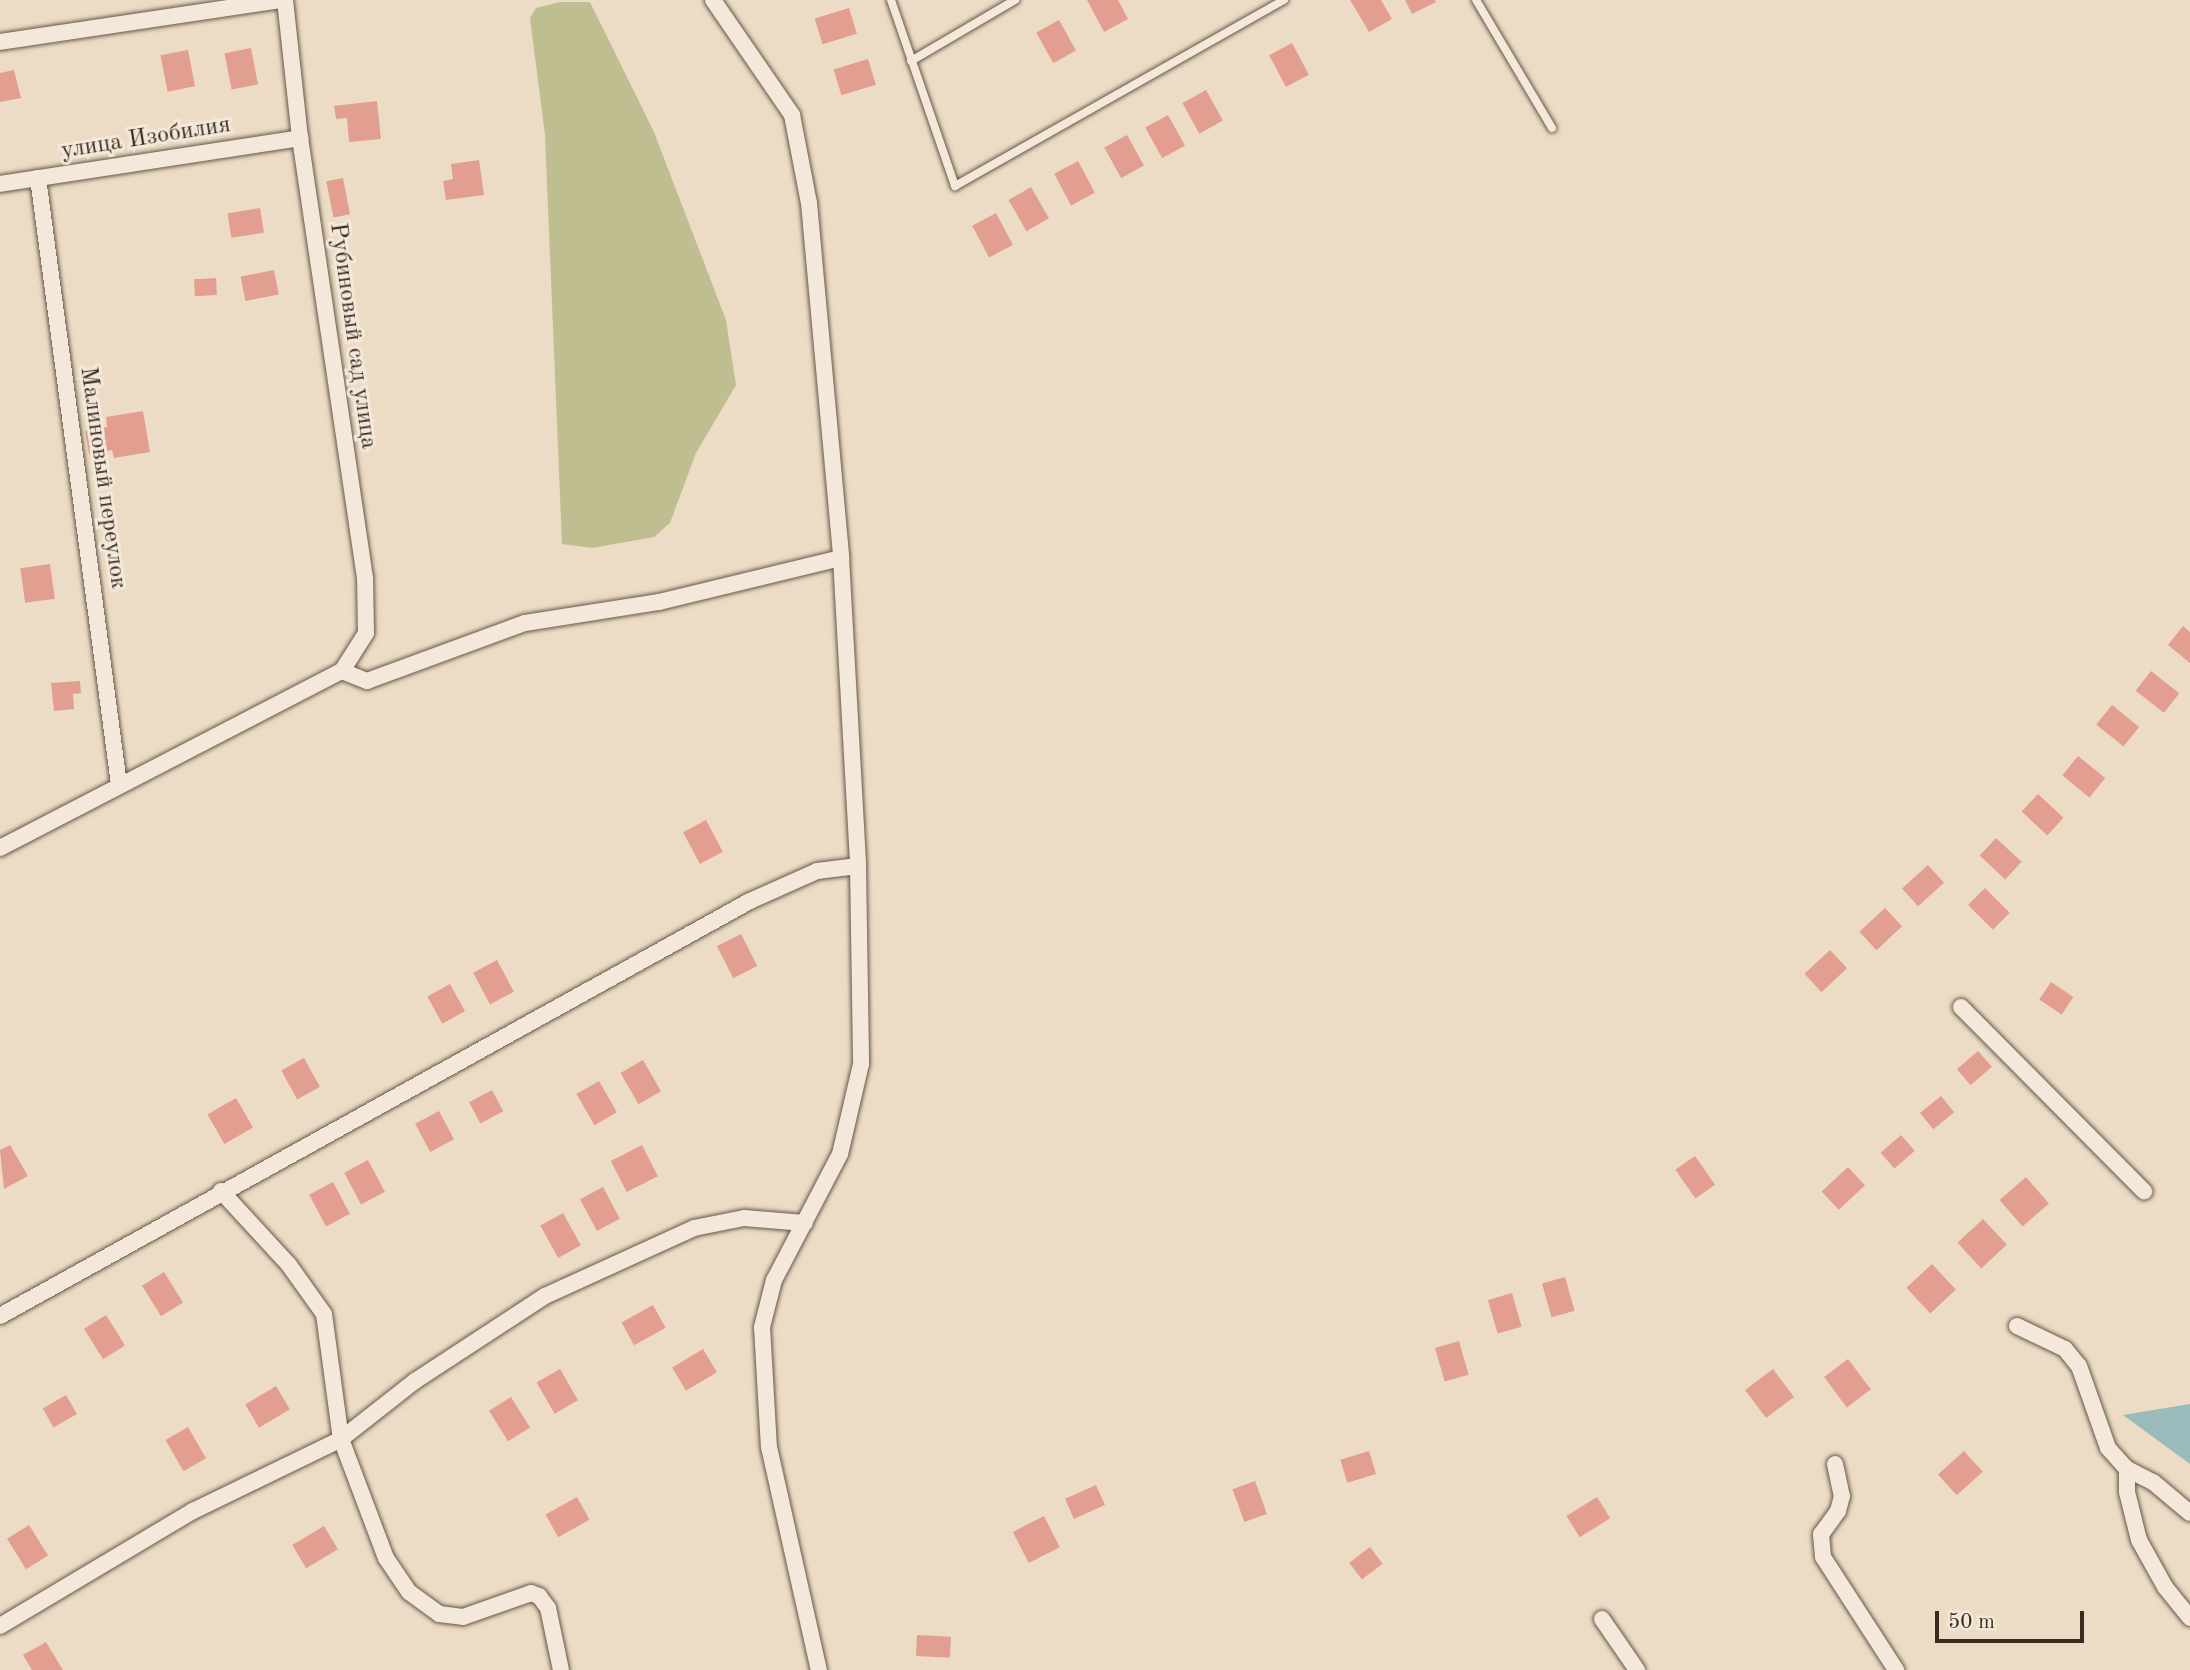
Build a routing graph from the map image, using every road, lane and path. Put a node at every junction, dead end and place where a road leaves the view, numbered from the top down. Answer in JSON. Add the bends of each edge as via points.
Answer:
{"nodes":[{"id":1,"x":283,"y":0,"type":"edge"},
{"id":2,"x":713,"y":0,"type":"edge"},
{"id":3,"x":891,"y":0,"type":"edge"},
{"id":4,"x":1015,"y":0,"type":"edge"},
{"id":5,"x":1284,"y":0,"type":"edge"},
{"id":6,"x":1476,"y":0,"type":"edge"},
{"id":7,"x":0,"y":43,"type":"edge"},
{"id":8,"x":911,"y":61,"type":"junction"},
{"id":9,"x":1552,"y":128,"type":"dead end"},
{"id":10,"x":300,"y":138,"type":"junction"},
{"id":11,"x":38,"y":178,"type":"junction"},
{"id":12,"x":0,"y":184,"type":"edge"},
{"id":13,"x":841,"y":558,"type":"junction"},
{"id":14,"x":342,"y":671,"type":"junction"},
{"id":15,"x":119,"y":784,"type":"junction"},
{"id":16,"x":0,"y":848,"type":"edge"},
{"id":17,"x":858,"y":866,"type":"junction"},
{"id":18,"x":1961,"y":1007,"type":"dead end"},
{"id":19,"x":221,"y":1191,"type":"junction"},
{"id":20,"x":2144,"y":1191,"type":"dead end"},
{"id":21,"x":804,"y":1223,"type":"junction"},
{"id":22,"x":0,"y":1316,"type":"edge"},
{"id":23,"x":2017,"y":1326,"type":"dead end"},
{"id":24,"x":341,"y":1439,"type":"junction"},
{"id":25,"x":1835,"y":1464,"type":"dead end"},
{"id":26,"x":2127,"y":1469,"type":"junction"},
{"id":27,"x":2190,"y":1513,"type":"edge"},
{"id":28,"x":2190,"y":1618,"type":"edge"},
{"id":29,"x":1602,"y":1619,"type":"dead end"},
{"id":30,"x":0,"y":1626,"type":"edge"},
{"id":31,"x":561,"y":1670,"type":"edge"},
{"id":32,"x":819,"y":1670,"type":"edge"},
{"id":33,"x":1637,"y":1670,"type":"edge"},
{"id":34,"x":1896,"y":1670,"type":"edge"}],
"edges":[{"from":1,"to":7,"type":"street"},
{"from":1,"to":10,"type":"street","name":"Рубиновый сад улица"},
{"from":2,"to":13,"type":"street","via":[[792,115],[809,203]]},
{"from":3,"to":8,"type":"lane"},
{"from":4,"to":8,"type":"lane"},
{"from":5,"to":8,"type":"lane","via":[[955,186]]},
{"from":6,"to":9,"type":"lane"},
{"from":10,"to":11,"type":"street","name":"улица Изобилия"},
{"from":10,"to":14,"type":"street","name":"Рубиновый сад улица","via":[[365,578],[366,633]]},
{"from":11,"to":12,"type":"street","name":"улица Изобилия"},
{"from":11,"to":15,"type":"street","name":"Малиновый переулок"},
{"from":13,"to":14,"type":"street","via":[[659,602],[525,623],[367,681]]},
{"from":13,"to":17,"type":"street"},
{"from":14,"to":15,"type":"street"},
{"from":15,"to":16,"type":"street"},
{"from":17,"to":19,"type":"street","via":[[817,871],[750,901]]},
{"from":17,"to":21,"type":"street","via":[[861,1064],[840,1154]]},
{"from":18,"to":20,"type":"street"},
{"from":19,"to":22,"type":"street"},
{"from":19,"to":24,"type":"street","via":[[289,1265],[324,1314]]},
{"from":21,"to":24,"type":"street","via":[[744,1218],[694,1228],[647,1247],[545,1296],[415,1381]]},
{"from":21,"to":32,"type":"street","via":[[774,1280],[762,1327],[763,1364],[769,1447]]},
{"from":23,"to":26,"type":"street","via":[[2065,1349],[2079,1366],[2108,1448]]},
{"from":24,"to":30,"type":"street","via":[[193,1511]]},
{"from":24,"to":31,"type":"street","via":[[386,1558],[409,1592],[439,1614],[463,1617],[531,1593],[539,1595],[548,1608]]},
{"from":25,"to":34,"type":"street","via":[[1842,1496],[1838,1511],[1821,1534],[1823,1557]]},
{"from":26,"to":27,"type":"street","via":[[2153,1482]]},
{"from":26,"to":28,"type":"street","via":[[2127,1492],[2138,1540],[2165,1587]]},
{"from":29,"to":33,"type":"street"}]}
